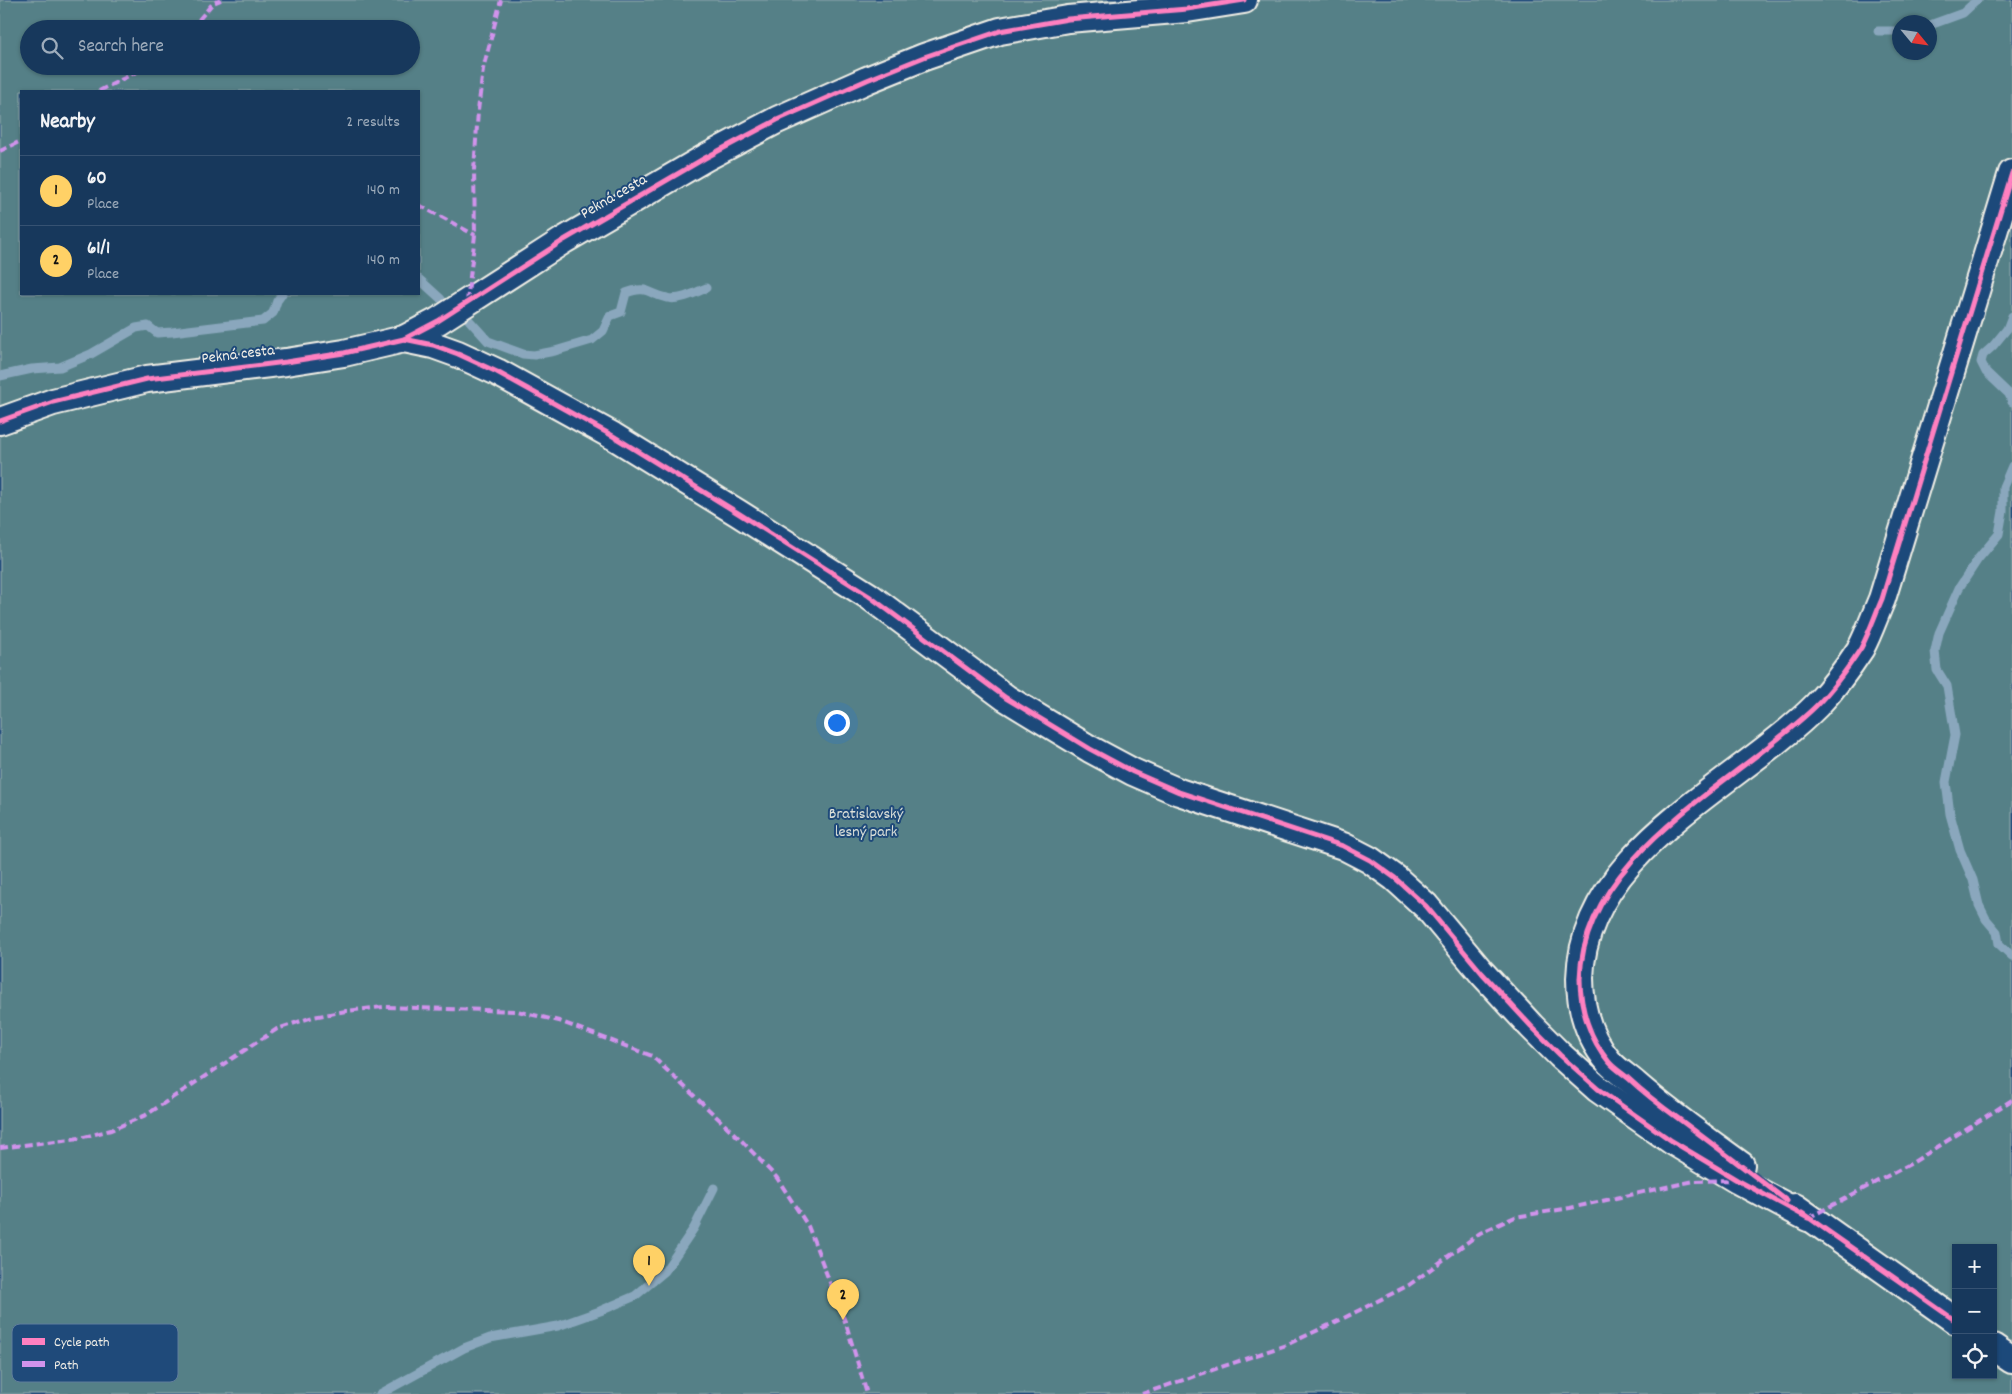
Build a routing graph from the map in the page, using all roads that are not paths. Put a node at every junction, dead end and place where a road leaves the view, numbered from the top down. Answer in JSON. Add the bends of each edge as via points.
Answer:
{"nodes":[{"id":1,"x":1244,"y":0,"type":"edge"},
{"id":2,"x":2012,"y":173,"type":"edge"},
{"id":3,"x":404,"y":339,"type":"junction"},
{"id":4,"x":0,"y":421,"type":"edge"},
{"id":5,"x":1808,"y":1218,"type":"junction"},
{"id":6,"x":1952,"y":1318,"type":"edge"},
{"id":7,"x":1997,"y":1350,"type":"edge"},
{"id":8,"x":2012,"y":1360,"type":"edge"}],
"edges":[{"from":1,"to":3,"type":"street","name":"Pekná cesta","via":[[1187,9],[1068,19],[1000,31],[867,80],[777,120],[705,158]]},
{"from":2,"to":5,"type":"street","via":[[1882,599],[1861,646],[1840,678],[1784,736],[1683,814],[1642,849],[1618,876],[1587,936],[1581,965],[1580,993],[1584,1018],[1609,1062]]},
{"from":3,"to":4,"type":"street","name":"Pekná cesta","via":[[344,353],[147,379],[53,402]]},
{"from":3,"to":5,"type":"street","via":[[433,345],[497,372],[613,436],[861,591],[1006,698],[1132,772],[1179,792],[1342,846],[1370,860],[1426,906],[1531,1026],[1598,1089],[1672,1141]]},
{"from":5,"to":6,"type":"street"},
{"from":7,"to":8,"type":"street"}]}
